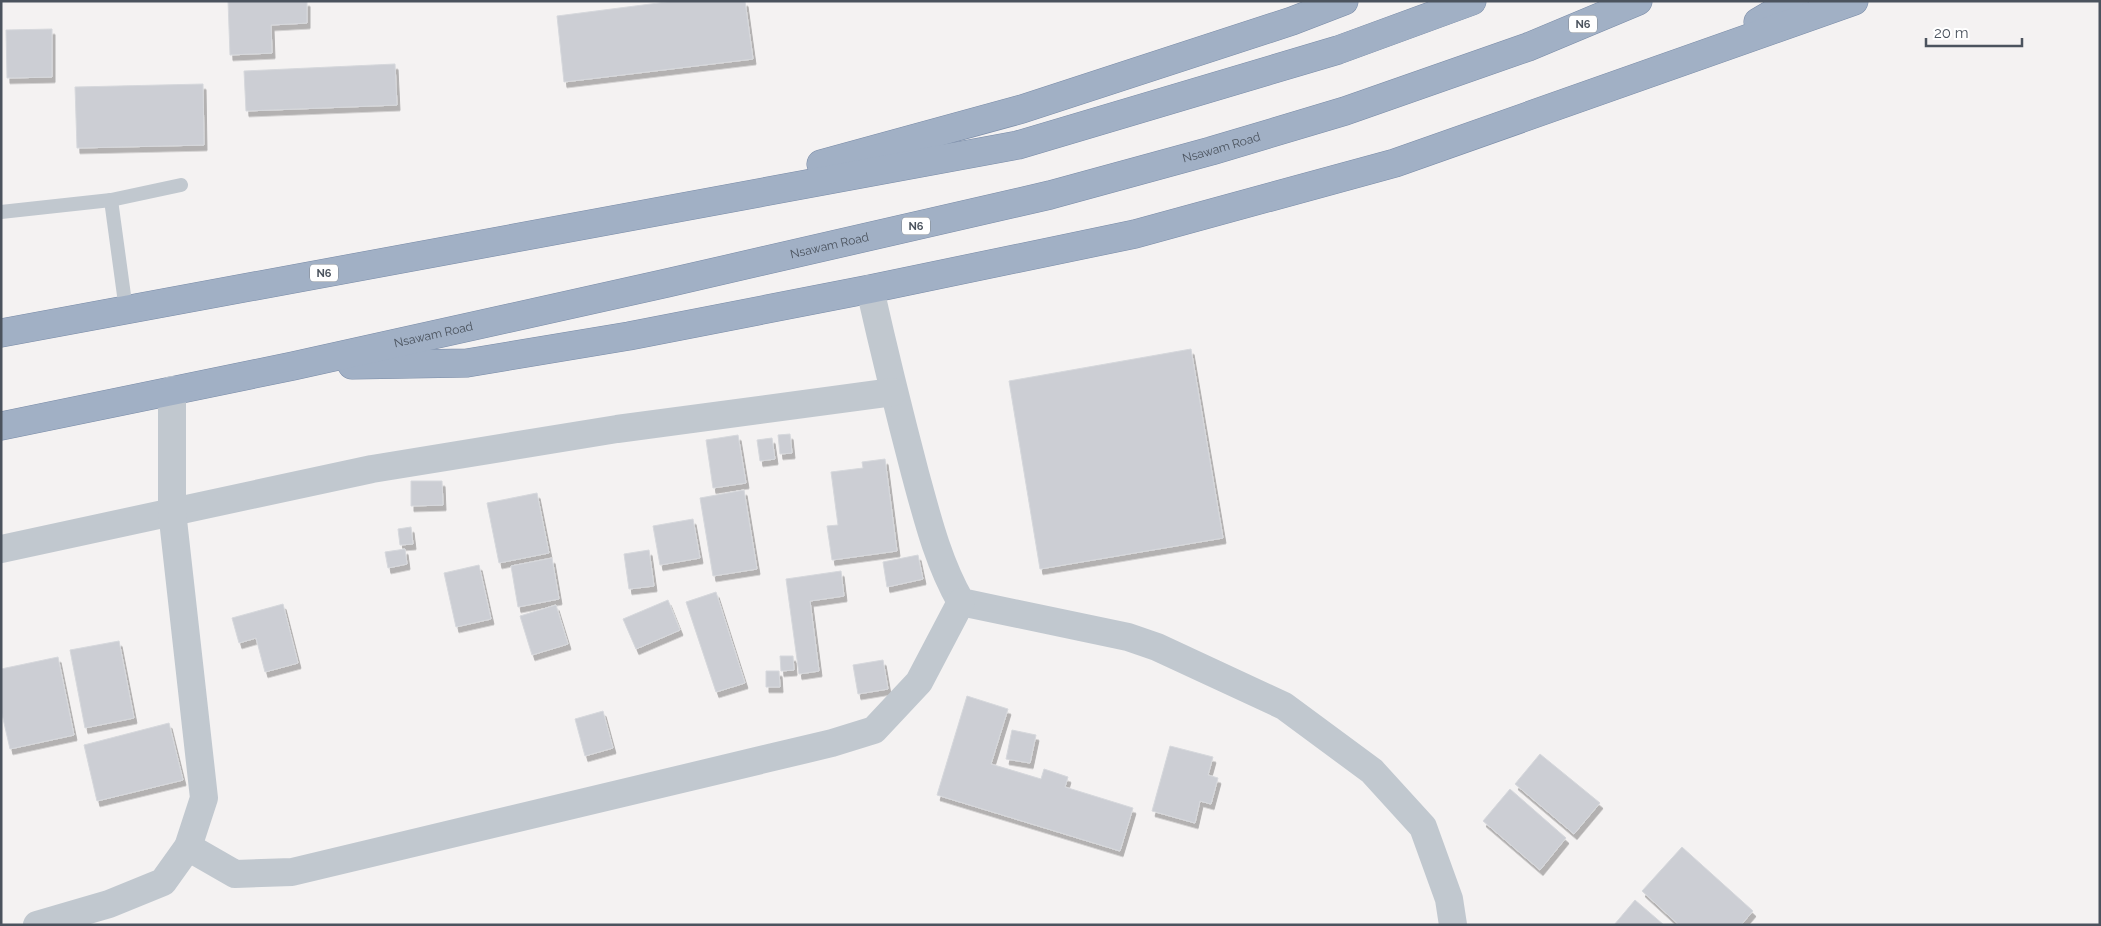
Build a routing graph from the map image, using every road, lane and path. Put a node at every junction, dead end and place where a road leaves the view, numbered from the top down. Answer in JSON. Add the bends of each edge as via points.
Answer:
{"nodes":[{"id":1,"x":1344,"y":1,"type":"edge"},
{"id":2,"x":1472,"y":1,"type":"edge"},
{"id":3,"x":1638,"y":1,"type":"edge"},
{"id":4,"x":1794,"y":1,"type":"edge"},
{"id":5,"x":1854,"y":1,"type":"edge"},
{"id":6,"x":1702,"y":55,"type":"junction"},
{"id":7,"x":181,"y":185,"type":"dead end"},
{"id":8,"x":111,"y":200,"type":"junction"},
{"id":9,"x":1,"y":212,"type":"edge"},
{"id":10,"x":646,"y":212,"type":"junction"},
{"id":11,"x":870,"y":289,"type":"junction"},
{"id":12,"x":126,"y":310,"type":"junction"},
{"id":13,"x":1,"y":333,"type":"edge"},
{"id":14,"x":293,"y":366,"type":"junction"},
{"id":15,"x":172,"y":390,"type":"junction"},
{"id":16,"x":893,"y":392,"type":"junction"},
{"id":17,"x":1,"y":426,"type":"edge"},
{"id":18,"x":172,"y":511,"type":"junction"},
{"id":19,"x":1,"y":549,"type":"edge"},
{"id":20,"x":961,"y":602,"type":"junction"},
{"id":21,"x":188,"y":847,"type":"junction"},
{"id":22,"x":37,"y":925,"type":"edge"},
{"id":23,"x":1453,"y":925,"type":"edge"}],
"edges":[{"from":1,"to":10,"type":"highway","via":[[1022,109]]},
{"from":2,"to":10,"type":"highway","number":"N6","via":[[1338,50],[1018,144]]},
{"from":3,"to":14,"type":"highway","name":"Nsawam Road","number":"N6","via":[[1528,47],[1345,111],[1050,195]]},
{"from":4,"to":6,"type":"highway"},
{"from":5,"to":6,"type":"highway"},
{"from":6,"to":11,"type":"highway","via":[[1394,163],[1135,234]]},
{"from":7,"to":8,"type":"lane"},
{"from":8,"to":9,"type":"lane"},
{"from":8,"to":12,"type":"lane"},
{"from":10,"to":12,"type":"highway","number":"N6"},
{"from":11,"to":14,"type":"highway","via":[[629,336],[467,363]]},
{"from":11,"to":16,"type":"street"},
{"from":12,"to":13,"type":"highway","number":"N6"},
{"from":14,"to":15,"type":"highway","name":"Nsawam Road","number":"N6"},
{"from":15,"to":17,"type":"highway","name":"Nsawam Road","number":"N6"},
{"from":15,"to":18,"type":"street"},
{"from":16,"to":18,"type":"street","via":[[617,429],[382,467]]},
{"from":16,"to":20,"type":"street","via":[[929,524],[949,581]]},
{"from":18,"to":19,"type":"street"},
{"from":18,"to":21,"type":"street","via":[[204,798]]},
{"from":20,"to":21,"type":"street","via":[[919,682],[874,730],[832,743],[292,872],[235,874]]},
{"from":20,"to":23,"type":"street","via":[[1128,637],[1284,706],[1372,771],[1423,827],[1449,899]]},
{"from":21,"to":22,"type":"street","via":[[164,882],[109,904]]}]}
